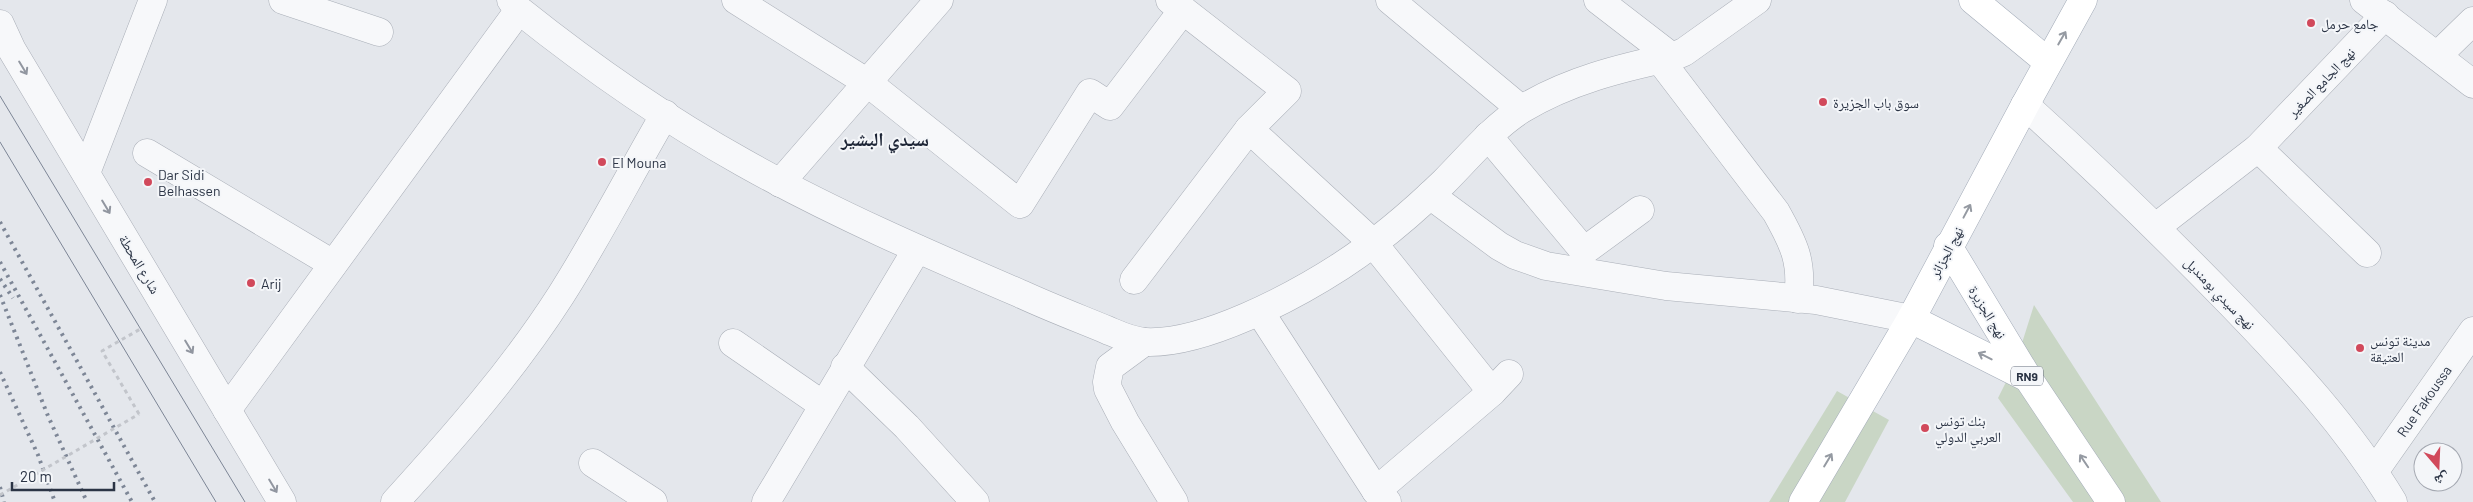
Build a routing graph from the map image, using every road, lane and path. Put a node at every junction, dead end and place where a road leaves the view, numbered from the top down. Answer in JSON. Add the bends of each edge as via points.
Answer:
{"nodes":[{"id":1,"x":153,"y":0,"type":"edge"},
{"id":2,"x":283,"y":0,"type":"edge"},
{"id":3,"x":736,"y":0,"type":"edge"},
{"id":4,"x":938,"y":0,"type":"edge"},
{"id":5,"x":1390,"y":0,"type":"edge"},
{"id":6,"x":1598,"y":0,"type":"edge"},
{"id":7,"x":1757,"y":0,"type":"edge"},
{"id":8,"x":1973,"y":0,"type":"edge"},
{"id":9,"x":2083,"y":0,"type":"edge"},
{"id":10,"x":515,"y":5,"type":"edge"},
{"id":11,"x":1176,"y":5,"type":"edge"},
{"id":12,"x":2374,"y":8,"type":"edge"},
{"id":13,"x":2473,"y":21,"type":"edge"},
{"id":14,"x":0,"y":24,"type":"edge"},
{"id":15,"x":378,"y":32,"type":"dead end"},
{"id":16,"x":2437,"y":56,"type":"junction"},
{"id":17,"x":1666,"y":59,"type":"junction"},
{"id":18,"x":2048,"y":62,"type":"junction"},
{"id":19,"x":868,"y":83,"type":"junction"},
{"id":20,"x":2473,"y":84,"type":"edge"},
{"id":21,"x":2024,"y":105,"type":"junction"},
{"id":22,"x":1521,"y":109,"type":"junction"},
{"id":23,"x":664,"y":114,"type":"junction"},
{"id":24,"x":1249,"y":129,"type":"junction"},
{"id":25,"x":1488,"y":136,"type":"junction"},
{"id":26,"x":2258,"y":148,"type":"junction"},
{"id":27,"x":147,"y":153,"type":"dead end"},
{"id":28,"x":86,"y":173,"type":"junction"},
{"id":29,"x":780,"y":182,"type":"junction"},
{"id":30,"x":1430,"y":195,"type":"junction"},
{"id":31,"x":1640,"y":210,"type":"dead end"},
{"id":32,"x":2156,"y":227,"type":"junction"},
{"id":33,"x":1373,"y":243,"type":"junction"},
{"id":34,"x":1948,"y":246,"type":"junction"},
{"id":35,"x":916,"y":249,"type":"junction"},
{"id":36,"x":2367,"y":253,"type":"dead end"},
{"id":37,"x":333,"y":264,"type":"junction"},
{"id":38,"x":1134,"y":280,"type":"dead end"},
{"id":39,"x":1798,"y":299,"type":"junction"},
{"id":40,"x":169,"y":312,"type":"junction"},
{"id":41,"x":1260,"y":312,"type":"junction"},
{"id":42,"x":1911,"y":319,"type":"junction"},
{"id":43,"x":2473,"y":331,"type":"edge"},
{"id":44,"x":1144,"y":342,"type":"junction"},
{"id":45,"x":733,"y":343,"type":"dead end"},
{"id":46,"x":845,"y":366,"type":"junction"},
{"id":47,"x":2028,"y":378,"type":"junction"},
{"id":48,"x":823,"y":405,"type":"junction"},
{"id":49,"x":227,"y":410,"type":"junction"},
{"id":50,"x":593,"y":463,"type":"dead end"},
{"id":51,"x":2374,"y":472,"type":"junction"},
{"id":52,"x":0,"y":495,"type":"edge"},
{"id":53,"x":1382,"y":496,"type":"edge"},
{"id":54,"x":282,"y":502,"type":"edge"},
{"id":55,"x":395,"y":502,"type":"edge"},
{"id":56,"x":653,"y":502,"type":"edge"},
{"id":57,"x":766,"y":502,"type":"edge"},
{"id":58,"x":975,"y":502,"type":"edge"},
{"id":59,"x":1174,"y":502,"type":"edge"},
{"id":60,"x":1803,"y":502,"type":"edge"},
{"id":61,"x":2111,"y":502,"type":"edge"},
{"id":62,"x":2393,"y":502,"type":"edge"}],
"edges":[{"from":1,"to":28,"type":"street"},
{"from":2,"to":15,"type":"street"},
{"from":3,"to":19,"type":"street"},
{"from":4,"to":19,"type":"street"},
{"from":5,"to":22,"type":"street"},
{"from":6,"to":17,"type":"street"},
{"from":7,"to":17,"type":"street","via":[[1695,46]]},
{"from":8,"to":18,"type":"main road"},
{"from":18,"to":9,"type":"main road","name":"نهج الجزائر","one_way":true},
{"from":10,"to":23,"type":"street","via":[[599,70]]},
{"from":10,"to":37,"type":"street"},
{"from":11,"to":19,"type":"street","via":[[1110,106],[1090,94],[1020,204]]},
{"from":11,"to":24,"type":"street","via":[[1287,91]]},
{"from":12,"to":16,"type":"street"},
{"from":12,"to":26,"type":"street","name":"نهج الجامع الصغير"},
{"from":13,"to":16,"type":"street"},
{"from":14,"to":28,"type":"street","name":"شارع المحطة","one_way":true,"via":[[12,50]]},
{"from":16,"to":20,"type":"street"},
{"from":17,"to":22,"type":"street","via":[[1599,75]]},
{"from":17,"to":39,"type":"street","via":[[1788,233],[1798,257],[1801,277]]},
{"from":18,"to":21,"type":"main road","name":"نهج الجزائر"},
{"from":19,"to":29,"type":"street"},
{"from":21,"to":32,"type":"street","name":"نهج سيدي بومنديل"},
{"from":34,"to":21,"type":"main road","name":"نهج الجزائر","one_way":true},
{"from":22,"to":25,"type":"street"},
{"from":23,"to":29,"type":"street"},
{"from":23,"to":55,"type":"street","via":[[542,325],[470,416]]},
{"from":24,"to":33,"type":"street"},
{"from":24,"to":38,"type":"street"},
{"from":25,"to":30,"type":"street"},
{"from":25,"to":31,"type":"street","via":[[1584,251]]},
{"from":26,"to":32,"type":"street","name":"نهج الجامع الصغير"},
{"from":26,"to":36,"type":"street"},
{"from":27,"to":37,"type":"street"},
{"from":28,"to":40,"type":"street","name":"شارع المحطة","one_way":true},
{"from":29,"to":35,"type":"street"},
{"from":30,"to":33,"type":"street"},
{"from":30,"to":39,"type":"street","via":[[1499,246],[1546,266],[1666,286]]},
{"from":32,"to":51,"type":"street","name":"نهج سيدي بومنديل","via":[[2316,394]]},
{"from":33,"to":41,"type":"street","via":[[1343,265]]},
{"from":33,"to":53,"type":"street","via":[[1500,383]]},
{"from":34,"to":42,"type":"main road","name":"نهج الجزائر"},
{"from":34,"to":47,"type":"main road","name":"نهج الجزيرة","number":"RN9"},
{"from":35,"to":44,"type":"street","via":[[1055,309]]},
{"from":35,"to":46,"type":"street"},
{"from":37,"to":49,"type":"street"},
{"from":39,"to":42,"type":"street"},
{"from":40,"to":49,"type":"street","name":"شارع المحطة","one_way":true},
{"from":40,"to":52,"type":"path","bridge":true,"via":[[102,351],[139,414]]},
{"from":41,"to":44,"type":"street","via":[[1190,336]]},
{"from":41,"to":53,"type":"street"},
{"from":47,"to":42,"type":"main road","name":"نهج الجزيرة","number":"RN9","one_way":true},
{"from":60,"to":42,"type":"main road","name":"نهج الجزائر","one_way":true},
{"from":43,"to":51,"type":"street","name":"Rue Fakoussa"},
{"from":44,"to":59,"type":"street","via":[[1110,366],[1107,382],[1125,422]]},
{"from":45,"to":48,"type":"street"},
{"from":46,"to":48,"type":"street"},
{"from":46,"to":58,"type":"street","via":[[907,427]]},
{"from":61,"to":47,"type":"main road","name":"نهج الجزيرة","number":"RN9","one_way":true},
{"from":48,"to":57,"type":"street"},
{"from":49,"to":54,"type":"street","name":"شارع المحطة","one_way":true},
{"from":50,"to":56,"type":"street"},
{"from":51,"to":62,"type":"street","name":"نهج سيدي بومنديل"}]}
